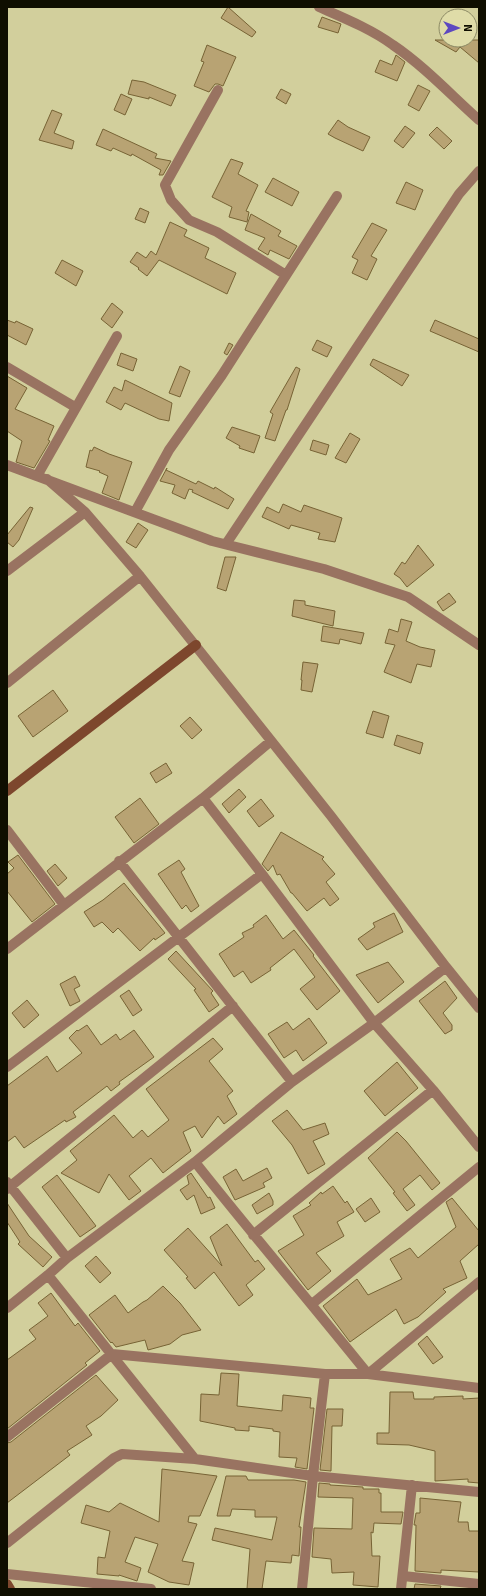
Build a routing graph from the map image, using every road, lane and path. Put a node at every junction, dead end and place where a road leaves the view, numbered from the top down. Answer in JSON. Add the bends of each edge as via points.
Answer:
{"nodes":[{"id":1,"x":319,"y":7,"type":"edge"},
{"id":2,"x":218,"y":90,"type":"dead end"},
{"id":3,"x":479,"y":120,"type":"edge"},
{"id":4,"x":479,"y":171,"type":"edge"},
{"id":5,"x":337,"y":196,"type":"dead end"},
{"id":6,"x":286,"y":275,"type":"junction"},
{"id":7,"x":117,"y":336,"type":"dead end"},
{"id":8,"x":7,"y":367,"type":"edge"},
{"id":9,"x":75,"y":407,"type":"junction"},
{"id":10,"x":7,"y":465,"type":"edge"},
{"id":11,"x":37,"y":476,"type":"junction"},
{"id":12,"x":47,"y":479,"type":"junction"},
{"id":13,"x":85,"y":512,"type":"junction"},
{"id":14,"x":135,"y":512,"type":"junction"},
{"id":15,"x":226,"y":544,"type":"junction"},
{"id":16,"x":7,"y":572,"type":"edge"},
{"id":17,"x":140,"y":576,"type":"junction"},
{"id":18,"x":196,"y":645,"type":"junction"},
{"id":19,"x":479,"y":645,"type":"edge"},
{"id":20,"x":7,"y":683,"type":"edge"},
{"id":21,"x":271,"y":741,"type":"junction"},
{"id":22,"x":7,"y":791,"type":"edge"},
{"id":23,"x":203,"y":798,"type":"junction"},
{"id":24,"x":7,"y":830,"type":"edge"},
{"id":25,"x":120,"y":861,"type":"junction"},
{"id":26,"x":262,"y":874,"type":"junction"},
{"id":27,"x":64,"y":905,"type":"junction"},
{"id":28,"x":179,"y":937,"type":"junction"},
{"id":29,"x":7,"y":949,"type":"edge"},
{"id":30,"x":446,"y":967,"type":"junction"},
{"id":31,"x":233,"y":1006,"type":"junction"},
{"id":32,"x":479,"y":1008,"type":"edge"},
{"id":33,"x":374,"y":1023,"type":"junction"},
{"id":34,"x":7,"y":1067,"type":"edge"},
{"id":35,"x":292,"y":1082,"type":"junction"},
{"id":36,"x":434,"y":1090,"type":"junction"},
{"id":37,"x":479,"y":1147,"type":"edge"},
{"id":38,"x":195,"y":1162,"type":"junction"},
{"id":39,"x":479,"y":1167,"type":"edge"},
{"id":40,"x":8,"y":1186,"type":"edge"},
{"id":41,"x":253,"y":1235,"type":"junction"},
{"id":42,"x":67,"y":1258,"type":"junction"},
{"id":43,"x":48,"y":1275,"type":"junction"},
{"id":44,"x":479,"y":1282,"type":"edge"},
{"id":45,"x":312,"y":1304,"type":"junction"},
{"id":46,"x":7,"y":1308,"type":"edge"},
{"id":47,"x":112,"y":1354,"type":"junction"},
{"id":48,"x":325,"y":1374,"type":"junction"},
{"id":49,"x":368,"y":1374,"type":"junction"},
{"id":50,"x":479,"y":1388,"type":"edge"},
{"id":51,"x":7,"y":1437,"type":"edge"},
{"id":52,"x":195,"y":1459,"type":"junction"},
{"id":53,"x":313,"y":1476,"type":"junction"},
{"id":54,"x":412,"y":1485,"type":"junction"},
{"id":55,"x":479,"y":1492,"type":"edge"},
{"id":56,"x":7,"y":1543,"type":"edge"},
{"id":57,"x":7,"y":1574,"type":"edge"},
{"id":58,"x":403,"y":1576,"type":"junction"},
{"id":59,"x":7,"y":1584,"type":"edge"},
{"id":60,"x":479,"y":1584,"type":"edge"},
{"id":61,"x":10,"y":1589,"type":"edge"},
{"id":62,"x":152,"y":1589,"type":"edge"},
{"id":63,"x":302,"y":1589,"type":"edge"},
{"id":64,"x":401,"y":1589,"type":"edge"}],
"edges":[{"from":1,"to":3,"type":"street","via":[[394,45]]},
{"from":2,"to":6,"type":"street","via":[[165,185],[171,200],[189,220],[217,232]]},
{"from":4,"to":15,"type":"street","via":[[459,194]]},
{"from":5,"to":6,"type":"street"},
{"from":6,"to":14,"type":"street","via":[[170,450]]},
{"from":7,"to":9,"type":"street"},
{"from":8,"to":9,"type":"street"},
{"from":9,"to":11,"type":"street"},
{"from":10,"to":11,"type":"street"},
{"from":11,"to":12,"type":"street"},
{"from":12,"to":13,"type":"street"},
{"from":12,"to":14,"type":"street"},
{"from":13,"to":16,"type":"street"},
{"from":13,"to":17,"type":"street"},
{"from":14,"to":15,"type":"street"},
{"from":15,"to":19,"type":"street","via":[[324,569],[408,597]]},
{"from":17,"to":18,"type":"street"},
{"from":17,"to":20,"type":"street"},
{"from":18,"to":21,"type":"street"},
{"from":18,"to":22,"type":"street"},
{"from":21,"to":23,"type":"street"},
{"from":21,"to":30,"type":"street"},
{"from":23,"to":25,"type":"street"},
{"from":23,"to":26,"type":"street"},
{"from":24,"to":27,"type":"street"},
{"from":25,"to":27,"type":"street"},
{"from":25,"to":28,"type":"street"},
{"from":26,"to":28,"type":"street"},
{"from":26,"to":33,"type":"street"},
{"from":27,"to":29,"type":"street"},
{"from":28,"to":31,"type":"street"},
{"from":28,"to":34,"type":"street"},
{"from":30,"to":32,"type":"street"},
{"from":30,"to":33,"type":"street"},
{"from":31,"to":35,"type":"street"},
{"from":31,"to":40,"type":"street"},
{"from":33,"to":35,"type":"street"},
{"from":33,"to":36,"type":"street"},
{"from":35,"to":38,"type":"street"},
{"from":36,"to":37,"type":"street"},
{"from":36,"to":41,"type":"street"},
{"from":38,"to":41,"type":"street"},
{"from":38,"to":42,"type":"street"},
{"from":39,"to":45,"type":"street"},
{"from":40,"to":42,"type":"street"},
{"from":41,"to":45,"type":"street"},
{"from":42,"to":43,"type":"street"},
{"from":43,"to":46,"type":"street"},
{"from":43,"to":47,"type":"street"},
{"from":44,"to":49,"type":"street"},
{"from":45,"to":49,"type":"street"},
{"from":47,"to":48,"type":"street"},
{"from":47,"to":51,"type":"street"},
{"from":47,"to":52,"type":"street"},
{"from":48,"to":49,"type":"street"},
{"from":48,"to":53,"type":"street"},
{"from":49,"to":50,"type":"street"},
{"from":52,"to":53,"type":"street"},
{"from":52,"to":56,"type":"street","via":[[122,1454]]},
{"from":53,"to":54,"type":"street"},
{"from":53,"to":63,"type":"street"},
{"from":54,"to":55,"type":"street"},
{"from":54,"to":58,"type":"street"},
{"from":57,"to":62,"type":"street"},
{"from":58,"to":60,"type":"street"},
{"from":58,"to":64,"type":"street"},
{"from":59,"to":61,"type":"street"}]}
